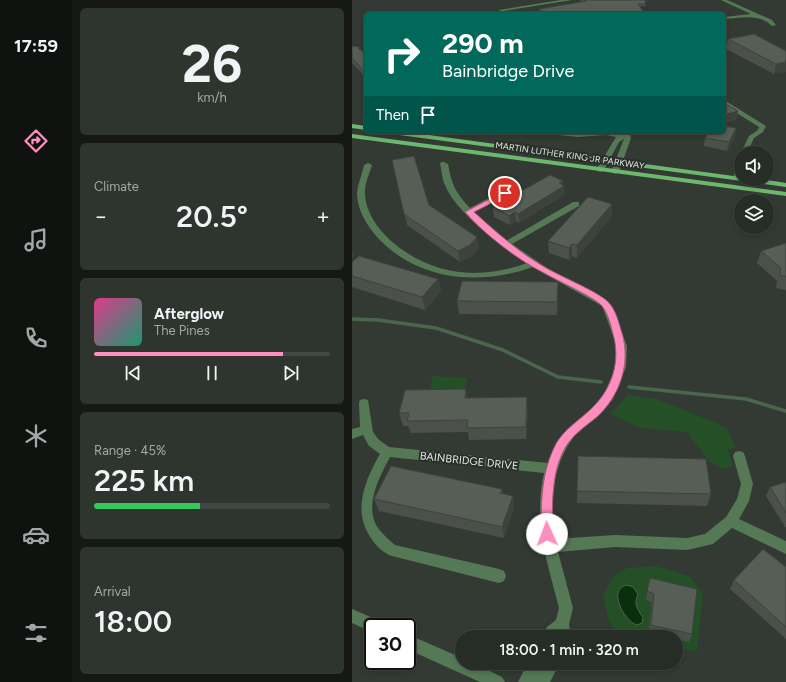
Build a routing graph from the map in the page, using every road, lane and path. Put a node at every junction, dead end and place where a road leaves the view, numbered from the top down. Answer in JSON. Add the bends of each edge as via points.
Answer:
{"nodes":[{"id":1,"x":570,"y":0,"type":"edge"},
{"id":2,"x":723,"y":0,"type":"edge"},
{"id":3,"x":502,"y":12,"type":"edge"},
{"id":4,"x":756,"y":14,"type":"junction"},
{"id":5,"x":726,"y":18,"type":"edge"},
{"id":6,"x":774,"y":25,"type":"dead end"},
{"id":7,"x":726,"y":103,"type":"edge"},
{"id":8,"x":352,"y":126,"type":"edge"},
{"id":9,"x":364,"y":128,"type":"edge"},
{"id":10,"x":407,"y":134,"type":"edge"},
{"id":11,"x":568,"y":134,"type":"edge"},
{"id":12,"x":592,"y":134,"type":"edge"},
{"id":13,"x":625,"y":135,"type":"edge"},
{"id":14,"x":352,"y":136,"type":"edge"},
{"id":15,"x":747,"y":146,"type":"edge"},
{"id":16,"x":605,"y":160,"type":"junction"},
{"id":17,"x":619,"y":162,"type":"junction"},
{"id":18,"x":444,"y":164,"type":"dead end"},
{"id":19,"x":368,"y":165,"type":"dead end"},
{"id":20,"x":600,"y":170,"type":"junction"},
{"id":21,"x":615,"y":172,"type":"junction"},
{"id":22,"x":734,"y":177,"type":"edge"},
{"id":23,"x":774,"y":183,"type":"edge"},
{"id":24,"x":786,"y":185,"type":"edge"},
{"id":25,"x":517,"y":187,"type":"dead end"},
{"id":26,"x":786,"y":194,"type":"edge"},
{"id":27,"x":576,"y":204,"type":"dead end"},
{"id":28,"x":469,"y":212,"type":"junction"},
{"id":29,"x":506,"y":244,"type":"junction"},
{"id":30,"x":535,"y":263,"type":"junction"},
{"id":31,"x":364,"y":403,"type":"dead end"},
{"id":32,"x":365,"y":430,"type":"junction"},
{"id":33,"x":352,"y":434,"type":"edge"},
{"id":34,"x":387,"y":452,"type":"junction"},
{"id":35,"x":739,"y":456,"type":"dead end"},
{"id":36,"x":552,"y":469,"type":"junction"},
{"id":37,"x":732,"y":522,"type":"junction"},
{"id":38,"x":550,"y":546,"type":"junction"},
{"id":39,"x":786,"y":548,"type":"edge"},
{"id":40,"x":499,"y":576,"type":"dead end"},
{"id":41,"x":352,"y":616,"type":"edge"},
{"id":42,"x":364,"y":621,"type":"edge"},
{"id":43,"x":563,"y":630,"type":"edge"},
{"id":44,"x":416,"y":645,"type":"edge"},
{"id":45,"x":532,"y":670,"type":"edge"},
{"id":46,"x":548,"y":670,"type":"edge"},
{"id":47,"x":497,"y":682,"type":"edge"},
{"id":48,"x":526,"y":682,"type":"edge"},
{"id":49,"x":542,"y":682,"type":"edge"}],
"edges":[{"from":1,"to":3,"type":"street"},
{"from":2,"to":4,"type":"street"},
{"from":4,"to":5,"type":"street"},
{"from":4,"to":6,"type":"street"},
{"from":7,"to":15,"type":"street","via":[[763,126],[761,131],[751,137]]},
{"from":8,"to":9,"type":"main road"},
{"from":10,"to":16,"type":"main road","name":"MARTIN LUTHER KING JR PARKWAY"},
{"from":11,"to":12,"type":"street"},
{"from":13,"to":16,"type":"street","via":[[616,141]]},
{"from":13,"to":17,"type":"street"},
{"from":14,"to":20,"type":"main road","name":"MARTIN LUTHER KING JR PARKWAY"},
{"from":16,"to":17,"type":"main road","name":"MARTIN LUTHER KING JR PARKWAY"},
{"from":16,"to":20,"type":"street"},
{"from":17,"to":21,"type":"street"},
{"from":17,"to":22,"type":"main road","name":"MARTIN LUTHER KING JR PARKWAY"},
{"from":18,"to":28,"type":"street","via":[[448,184]]},
{"from":19,"to":30,"type":"street","via":[[361,193],[367,218],[388,244],[414,261],[430,269],[461,274],[503,273]]},
{"from":20,"to":21,"type":"main road","name":"MARTIN LUTHER KING JR PARKWAY"},
{"from":21,"to":26,"type":"main road","name":"MARTIN LUTHER KING JR PARKWAY"},
{"from":23,"to":24,"type":"main road","name":"MARTIN LUTHER KING JR PARKWAY"},
{"from":25,"to":28,"type":"street"},
{"from":27,"to":29,"type":"street"},
{"from":28,"to":29,"type":"street"},
{"from":29,"to":30,"type":"street"},
{"from":30,"to":36,"type":"street","via":[[606,304],[622,346],[621,367],[609,396],[571,432],[562,444]]},
{"from":31,"to":32,"type":"street"},
{"from":32,"to":33,"type":"street"},
{"from":32,"to":34,"type":"street","via":[[377,447]]},
{"from":34,"to":36,"type":"street","name":"BAINBRIDGE DRIVE"},
{"from":34,"to":40,"type":"street","via":[[362,498],[360,510],[362,523],[380,544],[392,550]]},
{"from":35,"to":37,"type":"street","via":[[747,484],[743,501]]},
{"from":36,"to":38,"type":"street","via":[[546,504]]},
{"from":37,"to":38,"type":"street","via":[[708,540],[699,543],[615,540]]},
{"from":37,"to":39,"type":"street"},
{"from":38,"to":43,"type":"street","via":[[566,608]]},
{"from":41,"to":42,"type":"street"},
{"from":44,"to":47,"type":"street"},
{"from":45,"to":48,"type":"street"},
{"from":46,"to":49,"type":"street"}]}
